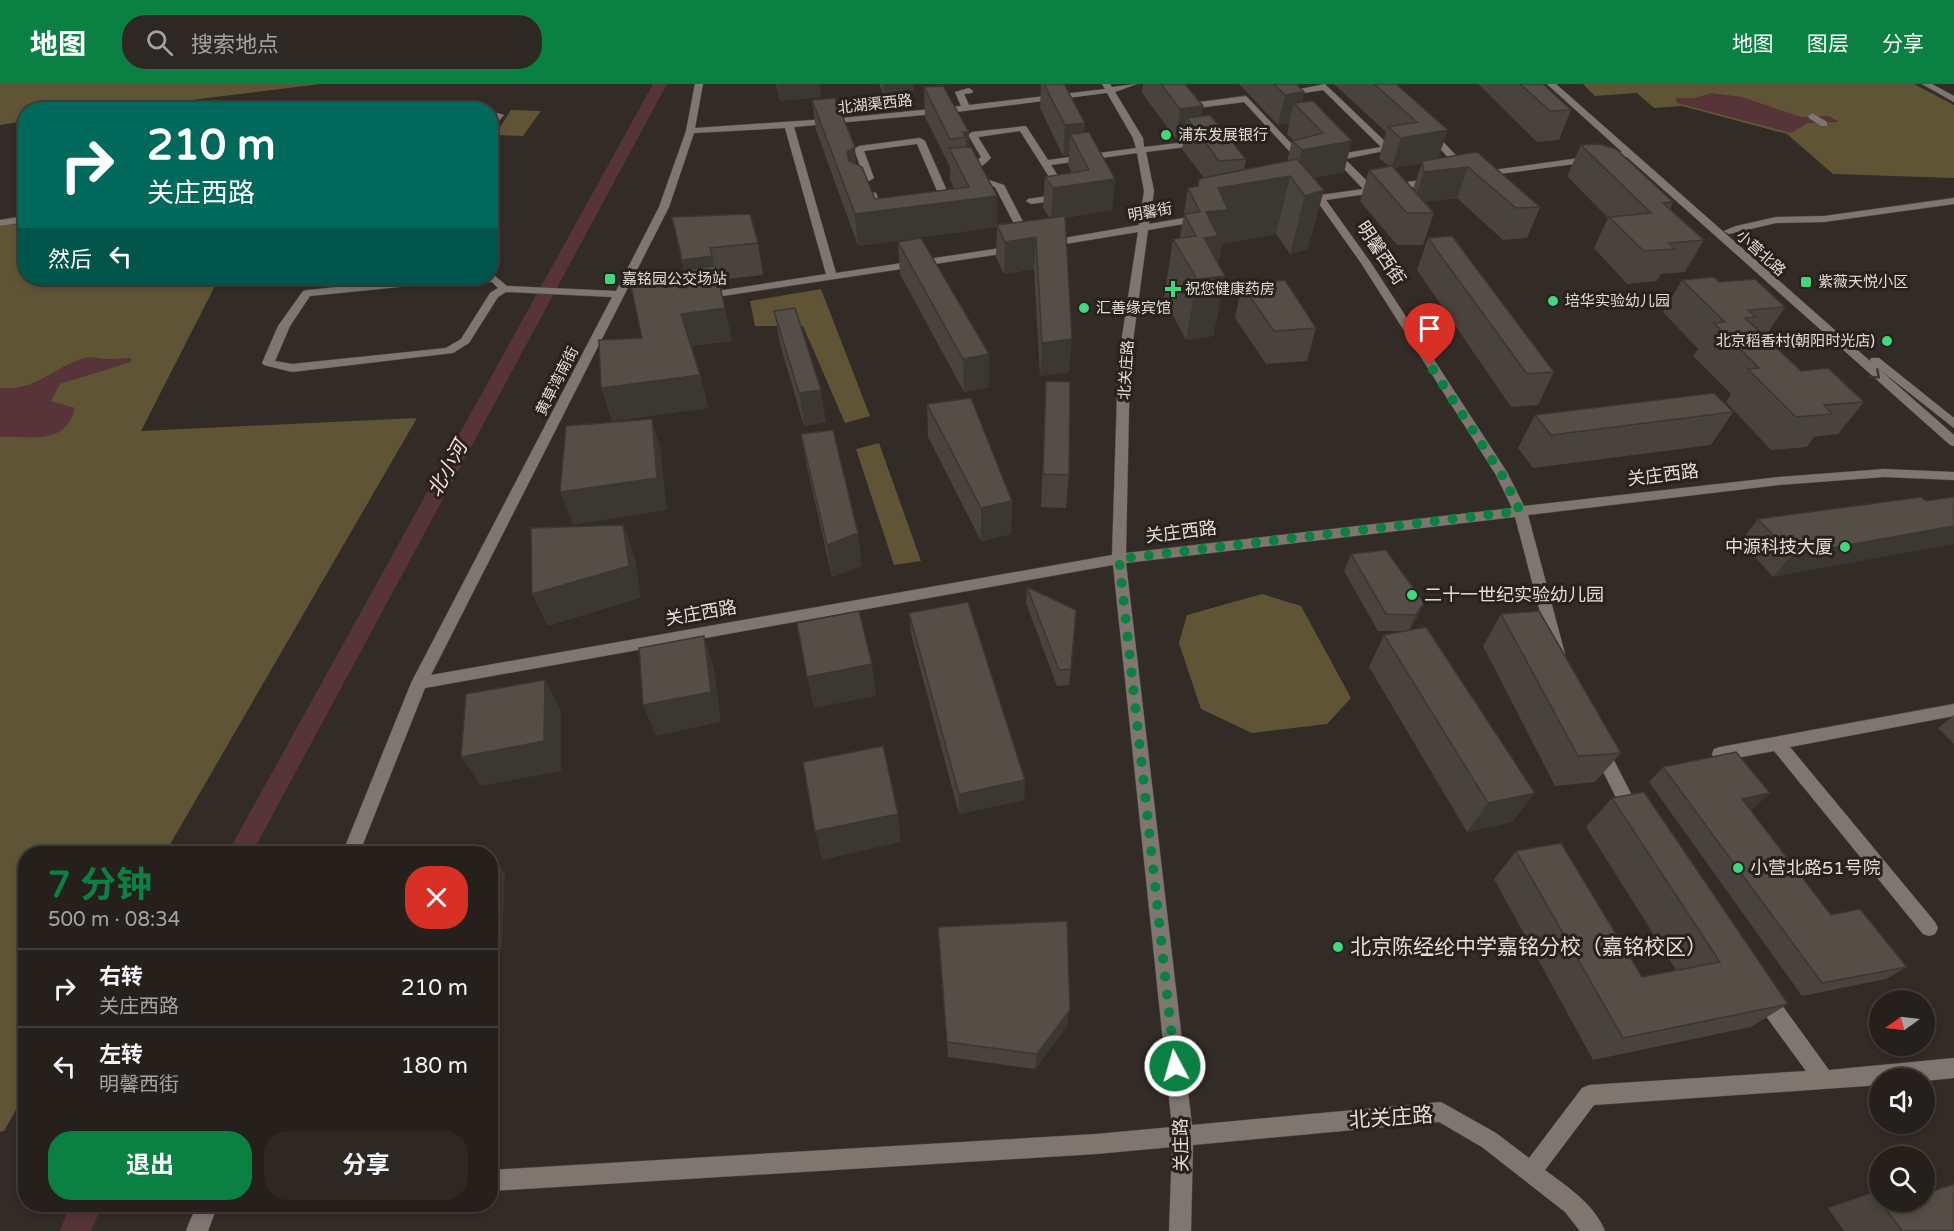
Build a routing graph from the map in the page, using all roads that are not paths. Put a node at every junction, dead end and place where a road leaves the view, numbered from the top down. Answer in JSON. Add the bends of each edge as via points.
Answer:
{"nodes":[{"id":1,"x":699,"y":84,"type":"edge"},
{"id":2,"x":1133,"y":84,"type":"edge"},
{"id":3,"x":1551,"y":84,"type":"edge"},
{"id":4,"x":1564,"y":84,"type":"edge"},
{"id":5,"x":1926,"y":84,"type":"edge"},
{"id":6,"x":1107,"y":87,"type":"edge"},
{"id":7,"x":969,"y":91,"type":"dead end"},
{"id":8,"x":1954,"y":99,"type":"edge"},
{"id":9,"x":1286,"y":102,"type":"edge"},
{"id":10,"x":966,"y":108,"type":"junction"},
{"id":11,"x":500,"y":115,"type":"dead end"},
{"id":12,"x":1190,"y":115,"type":"edge"},
{"id":13,"x":1812,"y":116,"type":"dead end"},
{"id":14,"x":498,"y":118,"type":"edge"},
{"id":15,"x":1824,"y":124,"type":"dead end"},
{"id":16,"x":789,"y":126,"type":"junction"},
{"id":17,"x":1423,"y":126,"type":"edge"},
{"id":18,"x":1286,"y":129,"type":"dead end"},
{"id":19,"x":1275,"y":130,"type":"junction"},
{"id":20,"x":690,"y":131,"type":"junction"},
{"id":21,"x":1203,"y":132,"type":"edge"},
{"id":22,"x":1324,"y":142,"type":"edge"},
{"id":23,"x":1141,"y":151,"type":"junction"},
{"id":24,"x":1628,"y":154,"type":"junction"},
{"id":25,"x":1338,"y":157,"type":"junction"},
{"id":26,"x":1044,"y":163,"type":"junction"},
{"id":27,"x":1293,"y":164,"type":"edge"},
{"id":28,"x":939,"y":176,"type":"joint"},
{"id":29,"x":1470,"y":176,"type":"junction"},
{"id":30,"x":1459,"y":177,"type":"edge"},
{"id":31,"x":1448,"y":179,"type":"edge"},
{"id":32,"x":1370,"y":190,"type":"junction"},
{"id":33,"x":1320,"y":198,"type":"junction"},
{"id":34,"x":1031,"y":201,"type":"dead end"},
{"id":35,"x":1954,"y":201,"type":"edge"},
{"id":36,"x":1296,"y":202,"type":"edge"},
{"id":37,"x":1214,"y":216,"type":"edge"},
{"id":38,"x":18,"y":220,"type":"edge"},
{"id":39,"x":0,"y":223,"type":"edge"},
{"id":40,"x":1143,"y":228,"type":"junction"},
{"id":41,"x":1728,"y":231,"type":"junction"},
{"id":42,"x":1030,"y":246,"type":"junction"},
{"id":43,"x":832,"y":278,"type":"junction"},
{"id":44,"x":498,"y":282,"type":"edge"},
{"id":45,"x":388,"y":285,"type":"edge"},
{"id":46,"x":504,"y":289,"type":"junction"},
{"id":47,"x":618,"y":294,"type":"junction"},
{"id":48,"x":692,"y":298,"type":"edge"},
{"id":49,"x":1954,"y":424,"type":"edge"},
{"id":50,"x":1954,"y":442,"type":"edge"},
{"id":51,"x":1954,"y":476,"type":"edge"},
{"id":52,"x":1520,"y":511,"type":"junction"},
{"id":53,"x":1119,"y":559,"type":"junction"},
{"id":54,"x":1563,"y":672,"type":"edge"},
{"id":55,"x":419,"y":683,"type":"junction"},
{"id":56,"x":1954,"y":710,"type":"edge"},
{"id":57,"x":1593,"y":736,"type":"edge"},
{"id":58,"x":1778,"y":744,"type":"junction"},
{"id":59,"x":1720,"y":754,"type":"edge"},
{"id":60,"x":1642,"y":829,"type":"edge"},
{"id":61,"x":353,"y":846,"type":"edge"},
{"id":62,"x":1929,"y":928,"type":"dead end"},
{"id":63,"x":1754,"y":983,"type":"edge"},
{"id":64,"x":1954,"y":1068,"type":"edge"},
{"id":65,"x":1824,"y":1080,"type":"junction"},
{"id":66,"x":1183,"y":1135,"type":"junction"},
{"id":67,"x":1531,"y":1172,"type":"junction"},
{"id":68,"x":498,"y":1181,"type":"edge"},
{"id":69,"x":205,"y":1212,"type":"edge"},
{"id":70,"x":197,"y":1231,"type":"edge"},
{"id":71,"x":1180,"y":1231,"type":"edge"},
{"id":72,"x":1594,"y":1231,"type":"edge"}],
"edges":[{"from":1,"to":20,"type":"street","name":"黄草湾南街"},
{"from":2,"to":6,"type":"street","name":"北湖渠西路"},
{"from":3,"to":24,"type":"street","name":"小营北路"},
{"from":4,"to":41,"type":"street","name":"小营北路"},
{"from":5,"to":8,"type":"street"},
{"from":6,"to":10,"type":"street","name":"北湖渠西路"},
{"from":6,"to":23,"type":"street","name":"北关庄路","via":[[1138,138]]},
{"from":7,"to":10,"type":"street","via":[[959,92]]},
{"from":9,"to":25,"type":"street","via":[[1278,94],[1325,87],[1388,149]]},
{"from":10,"to":16,"type":"street","name":"北湖渠西路"},
{"from":11,"to":14,"type":"street"},
{"from":12,"to":19,"type":"street","via":[[1184,107],[1246,99]]},
{"from":13,"to":15,"type":"street"},
{"from":16,"to":20,"type":"street","name":"北湖渠西路"},
{"from":16,"to":43,"type":"street"},
{"from":17,"to":29,"type":"street"},
{"from":18,"to":19,"type":"street"},
{"from":19,"to":27,"type":"street","via":[[1304,162]]},
{"from":20,"to":47,"type":"street","name":"黄草湾南街","via":[[664,207]]},
{"from":21,"to":23,"type":"street","via":[[1209,140]]},
{"from":22,"to":25,"type":"street"},
{"from":23,"to":26,"type":"street"},
{"from":23,"to":40,"type":"street","name":"北关庄路","via":[[1149,191]]},
{"from":24,"to":29,"type":"street"},
{"from":24,"to":50,"type":"street","name":"小营北路","one_way":true},
{"from":25,"to":32,"type":"street"},
{"from":26,"to":34,"type":"street","via":[[1066,196]]},
{"from":26,"to":42,"type":"street","via":[[1023,128],[972,135],[986,158],[970,172],[979,180],[999,185]]},
{"from":28,"to":28,"type":"street","via":[[920,141],[859,149],[869,178],[857,183],[859,192],[873,195],[884,225],[953,216]]},
{"from":29,"to":30,"type":"street"},
{"from":31,"to":32,"type":"street"},
{"from":32,"to":33,"type":"street"},
{"from":33,"to":36,"type":"street"},
{"from":33,"to":52,"type":"street","name":"明馨西街","via":[[1366,263],[1495,465]]},
{"from":35,"to":41,"type":"street","via":[[1824,219],[1807,216]]},
{"from":37,"to":40,"type":"street","name":"明馨街"},
{"from":38,"to":39,"type":"street"},
{"from":40,"to":42,"type":"street","name":"明馨街"},
{"from":40,"to":53,"type":"street","name":"北关庄路","via":[[1124,363]]},
{"from":41,"to":49,"type":"street","name":"小营北路"},
{"from":42,"to":43,"type":"street","name":"明馨街"},
{"from":43,"to":48,"type":"street","name":"明馨街"},
{"from":44,"to":46,"type":"street"},
{"from":45,"to":46,"type":"street","via":[[307,293],[284,326],[268,363],[292,368],[449,351],[465,340],[494,295]]},
{"from":46,"to":47,"type":"street"},
{"from":47,"to":55,"type":"street","name":"黄草湾南街"},
{"from":51,"to":52,"type":"street","name":"关庄西路","via":[[1884,473],[1779,481]]},
{"from":52,"to":53,"type":"street","name":"关庄西路"},
{"from":52,"to":54,"type":"street","name":"明馨西街"},
{"from":53,"to":55,"type":"street","name":"关庄西路"},
{"from":53,"to":66,"type":"street","name":"关庄路"},
{"from":55,"to":61,"type":"street","name":"黄草湾南街"},
{"from":56,"to":58,"type":"street"},
{"from":57,"to":60,"type":"street"},
{"from":58,"to":59,"type":"street"},
{"from":58,"to":62,"type":"street"},
{"from":63,"to":65,"type":"street"},
{"from":64,"to":65,"type":"street"},
{"from":65,"to":67,"type":"street","via":[[1589,1095]]},
{"from":66,"to":67,"type":"street","name":"北关庄路","via":[[1441,1112],[1489,1140]]},
{"from":66,"to":68,"type":"street","name":"北关庄路","via":[[1096,1144]]},
{"from":66,"to":71,"type":"street","name":"关庄路"},
{"from":67,"to":72,"type":"street","name":"北关庄路","via":[[1573,1203]]},
{"from":69,"to":70,"type":"street"}]}
